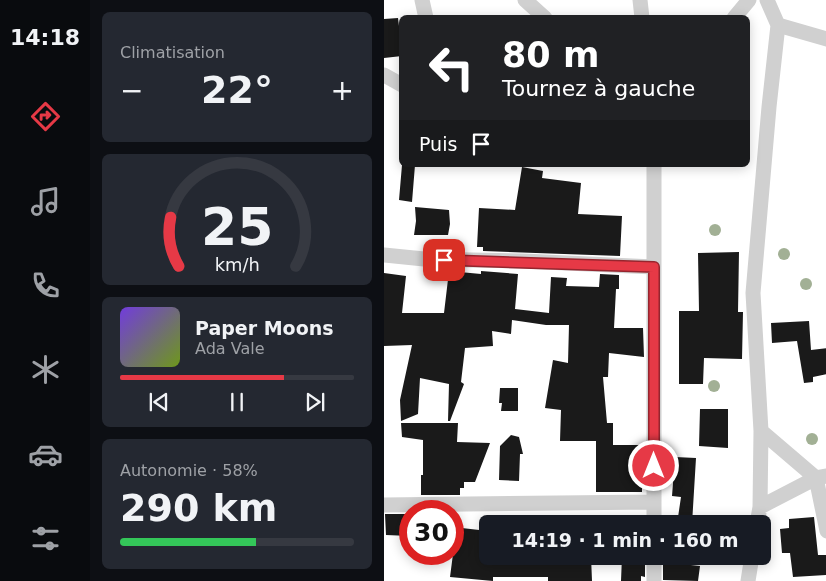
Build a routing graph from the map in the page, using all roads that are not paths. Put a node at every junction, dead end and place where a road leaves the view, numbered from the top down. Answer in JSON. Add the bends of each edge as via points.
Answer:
{"nodes":[{"id":1,"x":422,"y":0,"type":"edge"},
{"id":2,"x":525,"y":0,"type":"edge"},
{"id":3,"x":640,"y":0,"type":"edge"},
{"id":4,"x":749,"y":0,"type":"edge"},
{"id":5,"x":768,"y":0,"type":"edge"},
{"id":6,"x":425,"y":15,"type":"edge"},
{"id":7,"x":542,"y":15,"type":"edge"},
{"id":8,"x":642,"y":15,"type":"edge"},
{"id":9,"x":736,"y":15,"type":"edge"},
{"id":10,"x":778,"y":25,"type":"junction"},
{"id":11,"x":826,"y":39,"type":"edge"},
{"id":12,"x":384,"y":75,"type":"edge"},
{"id":13,"x":399,"y":83,"type":"edge"},
{"id":14,"x":654,"y":167,"type":"edge"},
{"id":15,"x":384,"y":255,"type":"edge"},
{"id":16,"x":654,"y":267,"type":"junction"},
{"id":17,"x":761,"y":430,"type":"junction"},
{"id":18,"x":821,"y":477,"type":"edge"},
{"id":19,"x":654,"y":502,"type":"junction"},
{"id":20,"x":384,"y":505,"type":"edge"},
{"id":21,"x":760,"y":507,"type":"junction"},
{"id":22,"x":654,"y":515,"type":"edge"},
{"id":23,"x":759,"y":515,"type":"edge"},
{"id":24,"x":826,"y":531,"type":"edge"},
{"id":25,"x":654,"y":565,"type":"edge"},
{"id":26,"x":751,"y":565,"type":"edge"},
{"id":27,"x":654,"y":581,"type":"edge"},
{"id":28,"x":748,"y":581,"type":"edge"}],
"edges":[{"from":1,"to":6,"type":"street"},
{"from":2,"to":7,"type":"street"},
{"from":3,"to":8,"type":"street"},
{"from":4,"to":9,"type":"street"},
{"from":5,"to":10,"type":"street"},
{"from":10,"to":11,"type":"street"},
{"from":10,"to":17,"type":"street","via":[[753,293]]},
{"from":12,"to":13,"type":"street"},
{"from":14,"to":16,"type":"street"},
{"from":15,"to":16,"type":"street"},
{"from":16,"to":19,"type":"street"},
{"from":17,"to":18,"type":"street"},
{"from":17,"to":21,"type":"street"},
{"from":18,"to":21,"type":"street"},
{"from":18,"to":24,"type":"street"},
{"from":19,"to":20,"type":"street"},
{"from":19,"to":22,"type":"street"},
{"from":21,"to":23,"type":"street"},
{"from":25,"to":27,"type":"street"},
{"from":26,"to":28,"type":"street"}]}
